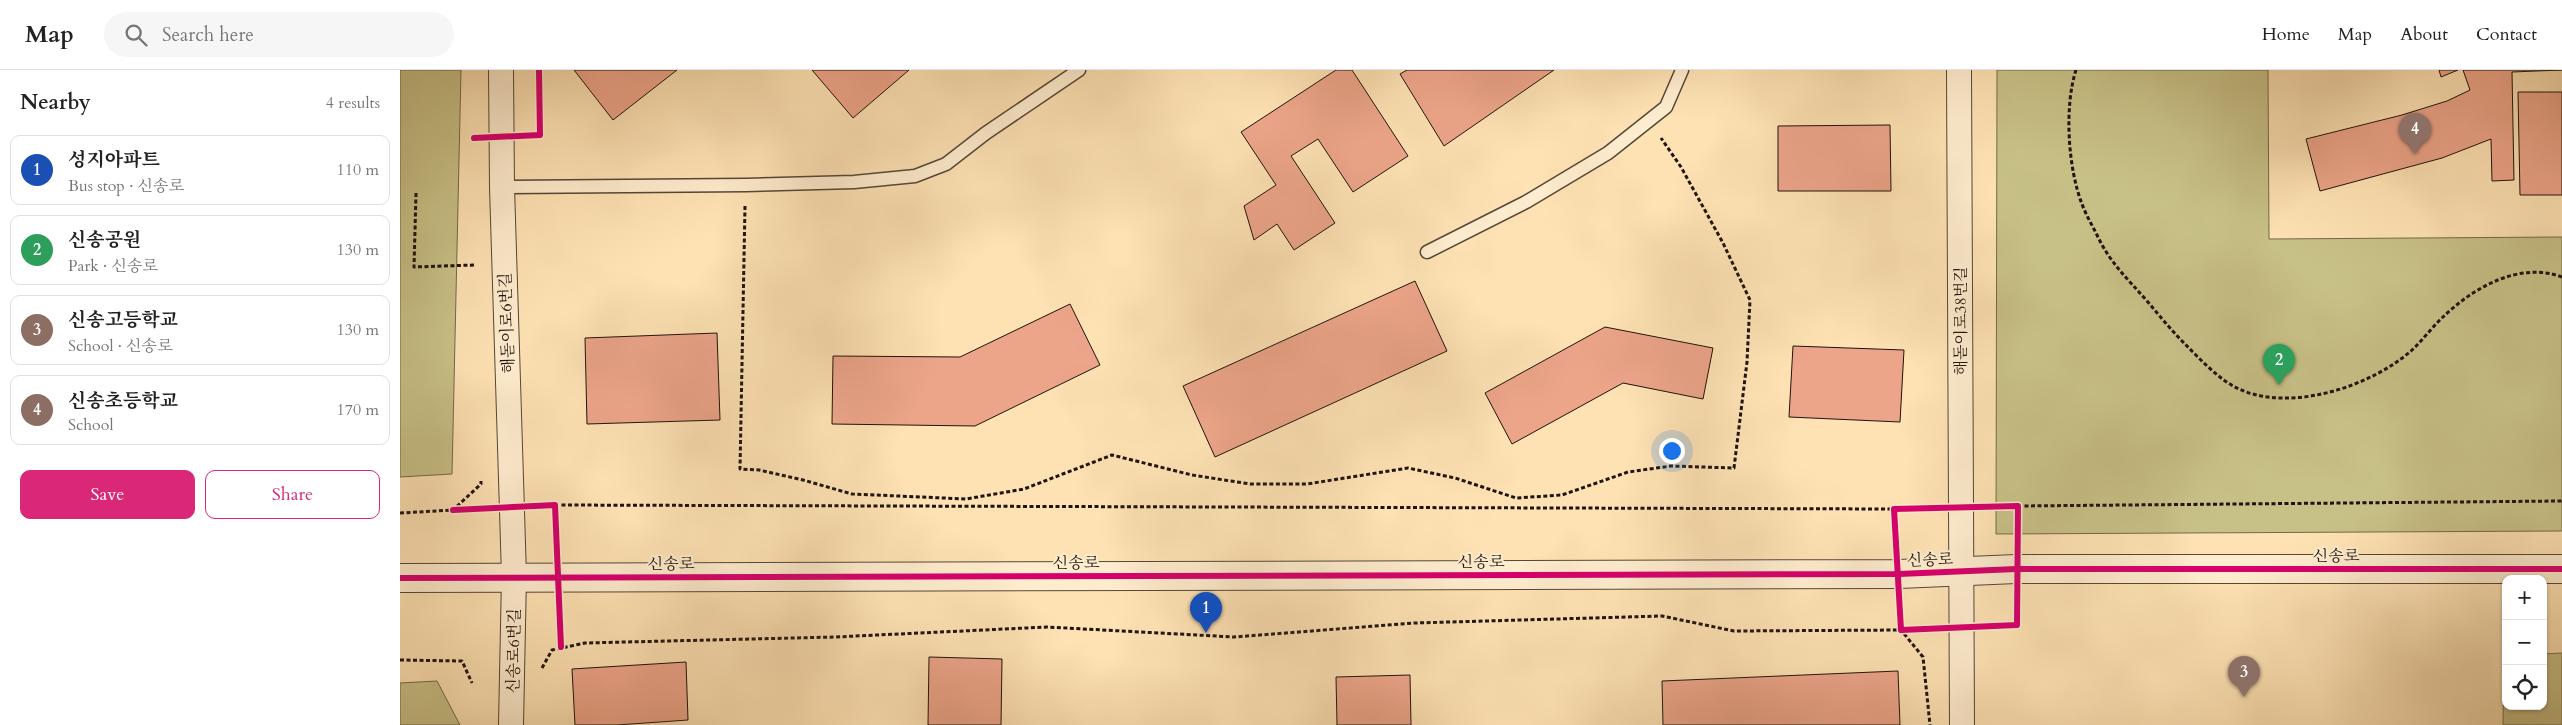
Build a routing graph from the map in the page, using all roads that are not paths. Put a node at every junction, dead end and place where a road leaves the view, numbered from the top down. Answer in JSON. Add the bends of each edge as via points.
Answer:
{"nodes":[{"id":1,"x":501,"y":70,"type":"edge"},
{"id":2,"x":1079,"y":70,"type":"edge"},
{"id":3,"x":1682,"y":70,"type":"edge"},
{"id":4,"x":1959,"y":70,"type":"edge"},
{"id":5,"x":502,"y":187,"type":"junction"},
{"id":6,"x":1427,"y":252,"type":"dead end"},
{"id":7,"x":2562,"y":569,"type":"edge"},
{"id":8,"x":1960,"y":572,"type":"junction"},
{"id":9,"x":514,"y":576,"type":"junction"},
{"id":10,"x":400,"y":578,"type":"edge"},
{"id":11,"x":511,"y":725,"type":"edge"},
{"id":12,"x":1962,"y":725,"type":"edge"}],
"edges":[{"from":1,"to":5,"type":"street","name":"해돋이로6번길"},
{"from":2,"to":5,"type":"lane","via":[[946,164],[916,176],[854,182],[746,185]]},
{"from":3,"to":6,"type":"lane","via":[[1666,107],[1608,153],[1526,202]]},
{"from":4,"to":8,"type":"street","name":"해돋이로38번길"},
{"from":5,"to":9,"type":"street","name":"해돋이로6번길"},
{"from":7,"to":8,"type":"street","name":"신송로","via":[[2016,569]]},
{"from":8,"to":9,"type":"street","name":"신송로"},
{"from":8,"to":12,"type":"street"},
{"from":9,"to":10,"type":"street","name":"신송로"},
{"from":9,"to":11,"type":"street","name":"신송로6번길"}]}
